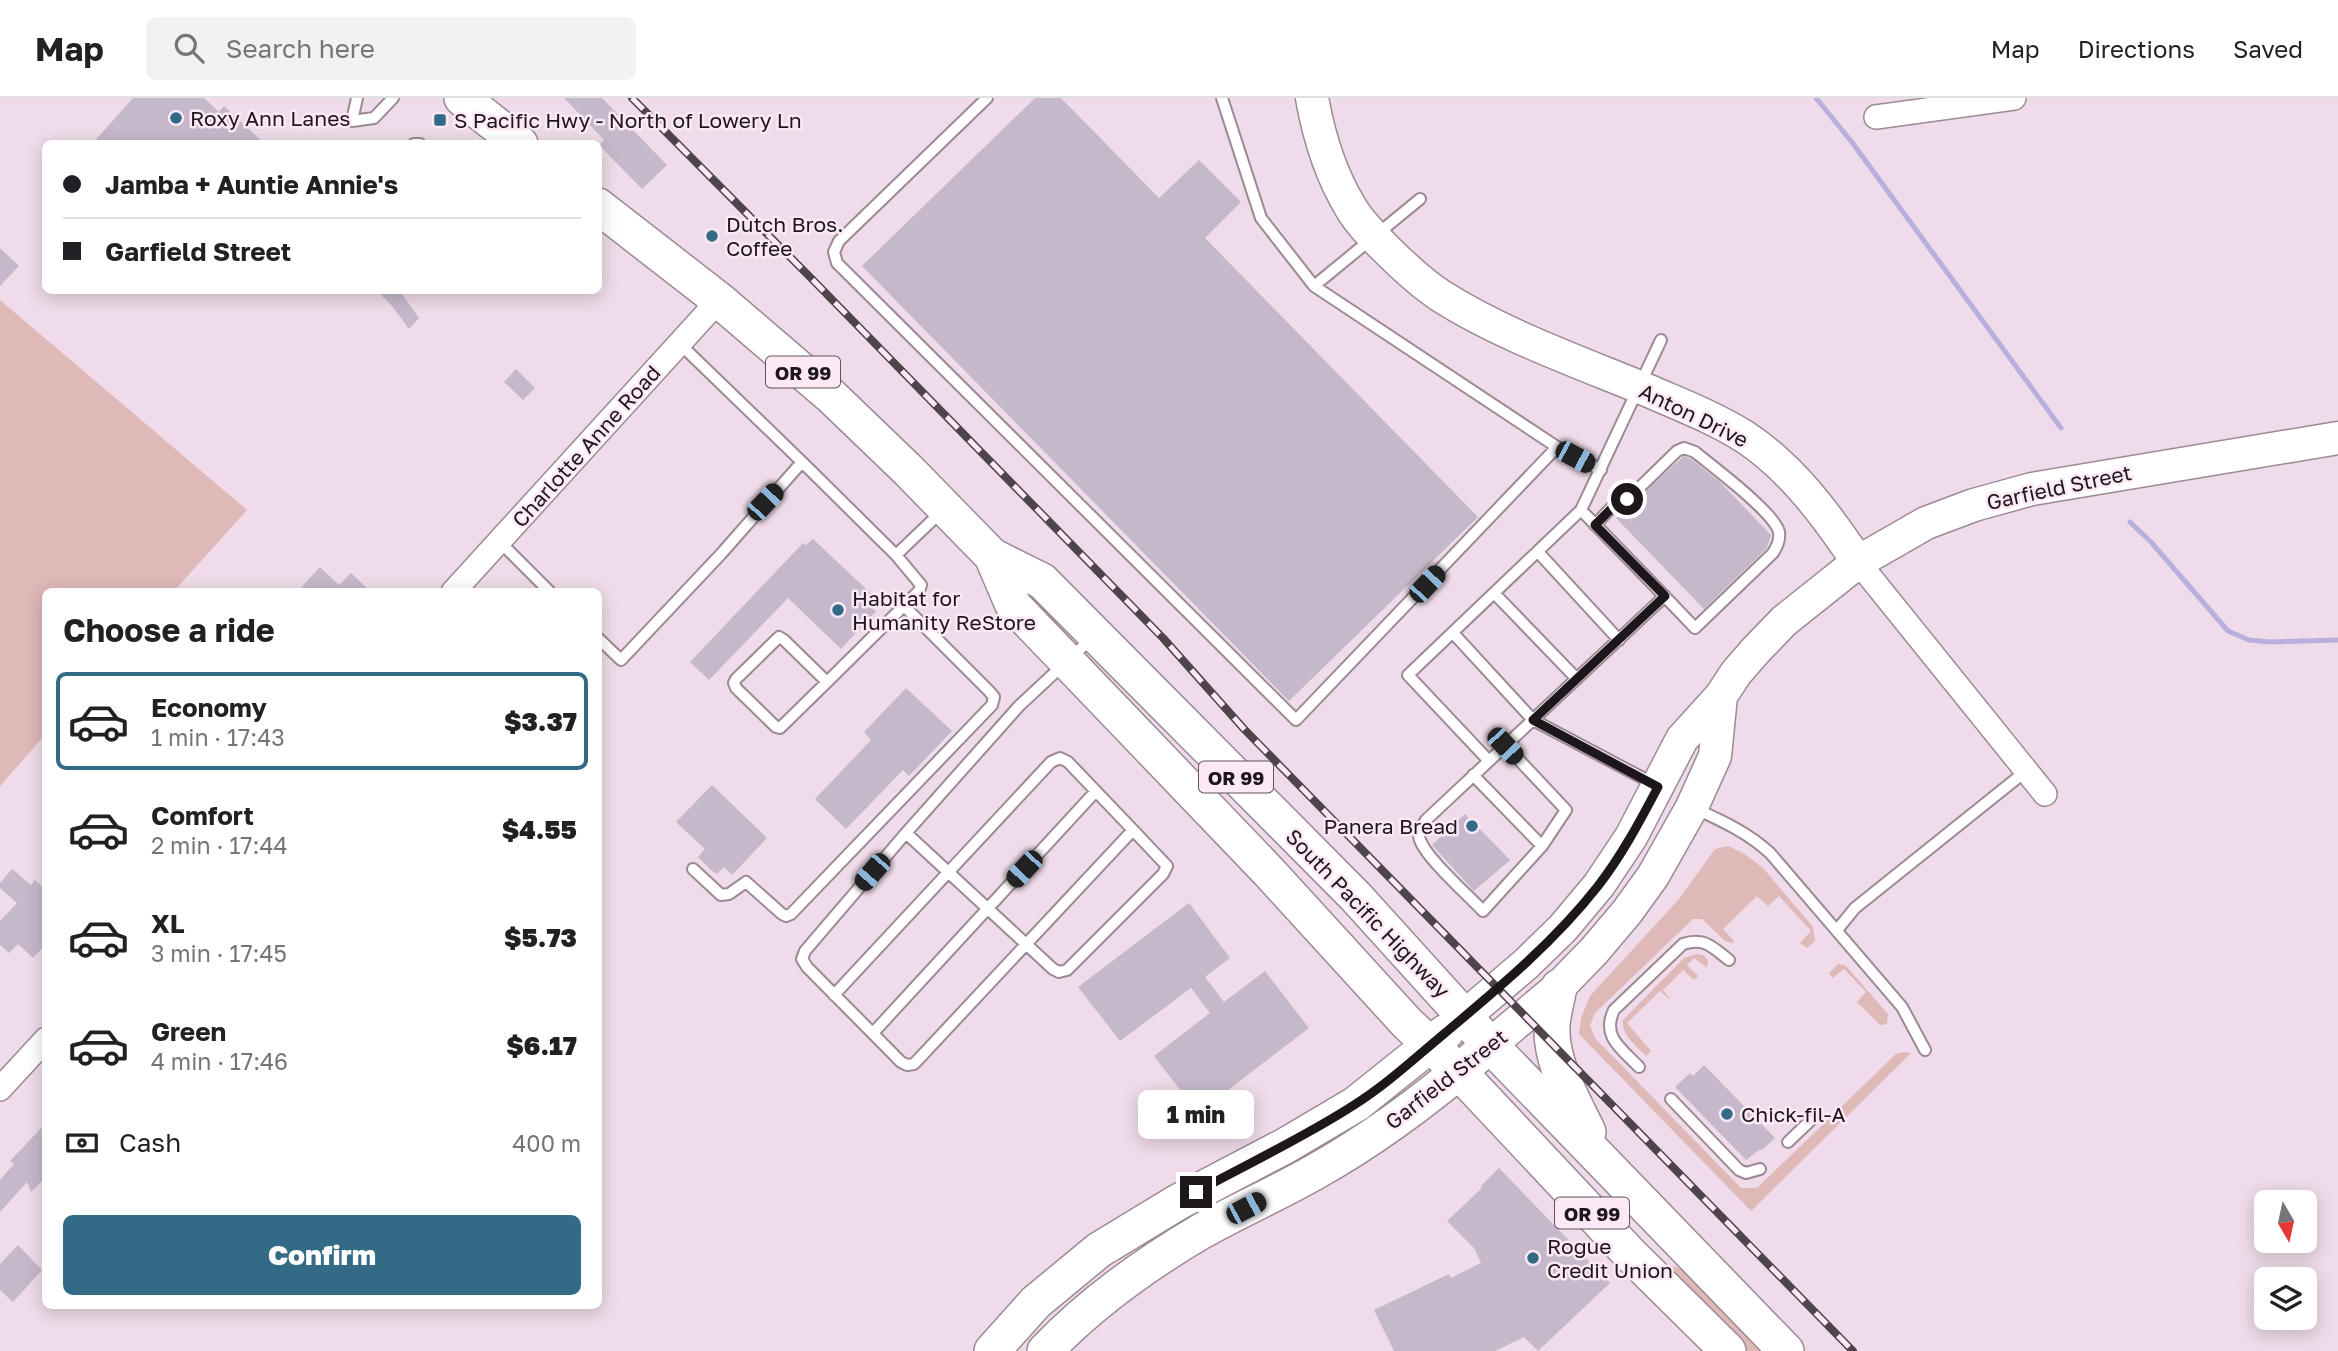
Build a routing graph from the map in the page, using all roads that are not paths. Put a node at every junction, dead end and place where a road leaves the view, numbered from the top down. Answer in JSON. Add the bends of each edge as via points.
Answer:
{"nodes":[{"id":1,"x":357,"y":98,"type":"edge"},
{"id":2,"x":393,"y":98,"type":"edge"},
{"id":3,"x":462,"y":98,"type":"edge"},
{"id":4,"x":987,"y":98,"type":"edge"},
{"id":5,"x":1222,"y":98,"type":"edge"},
{"id":6,"x":1312,"y":98,"type":"edge"},
{"id":7,"x":2014,"y":98,"type":"edge"},
{"id":8,"x":1876,"y":117,"type":"dead end"},
{"id":9,"x":515,"y":140,"type":"edge"},
{"id":10,"x":1420,"y":199,"type":"dead end"},
{"id":11,"x":602,"y":209,"type":"edge"},
{"id":12,"x":1374,"y":237,"type":"junction"},
{"id":13,"x":1314,"y":286,"type":"junction"},
{"id":14,"x":719,"y":300,"type":"junction"},
{"id":15,"x":1661,"y":340,"type":"dead end"},
{"id":16,"x":680,"y":344,"type":"junction"},
{"id":17,"x":1639,"y":387,"type":"junction"},
{"id":18,"x":2338,"y":438,"type":"edge"},
{"id":19,"x":1557,"y":447,"type":"junction"},
{"id":20,"x":802,"y":462,"type":"junction"},
{"id":21,"x":1601,"y":470,"type":"junction"},
{"id":22,"x":945,"y":508,"type":"junction"},
{"id":23,"x":1581,"y":510,"type":"junction"},
{"id":24,"x":1595,"y":525,"type":"junction"},
{"id":25,"x":499,"y":541,"type":"junction"},
{"id":26,"x":1538,"y":552,"type":"junction"},
{"id":27,"x":896,"y":555,"type":"junction"},
{"id":28,"x":992,"y":556,"type":"junction"},
{"id":29,"x":1858,"y":562,"type":"junction"},
{"id":30,"x":457,"y":588,"type":"edge"},
{"id":31,"x":546,"y":588,"type":"edge"},
{"id":32,"x":1494,"y":593,"type":"junction"},
{"id":33,"x":1665,"y":596,"type":"junction"},
{"id":34,"x":904,"y":606,"type":"junction"},
{"id":35,"x":1453,"y":633,"type":"junction"},
{"id":36,"x":1096,"y":635,"type":"junction"},
{"id":37,"x":1619,"y":640,"type":"junction"},
{"id":38,"x":602,"y":642,"type":"edge"},
{"id":39,"x":1066,"y":662,"type":"junction"},
{"id":40,"x":1577,"y":679,"type":"junction"},
{"id":41,"x":827,"y":682,"type":"junction"},
{"id":42,"x":1721,"y":696,"type":"junction"},
{"id":43,"x":1533,"y":720,"type":"junction"},
{"id":44,"x":1505,"y":746,"type":"junction"},
{"id":45,"x":1489,"y":761,"type":"junction"},
{"id":46,"x":2026,"y":771,"type":"junction"},
{"id":47,"x":1473,"y":775,"type":"junction"},
{"id":48,"x":1658,"y":787,"type":"junction"},
{"id":49,"x":1096,"y":791,"type":"junction"},
{"id":50,"x":2045,"y":794,"type":"dead end"},
{"id":51,"x":1692,"y":807,"type":"junction"},
{"id":52,"x":1133,"y":830,"type":"junction"},
{"id":53,"x":906,"y":833,"type":"junction"},
{"id":54,"x":1542,"y":846,"type":"junction"},
{"id":55,"x":693,"y":869,"type":"dead end"},
{"id":56,"x":948,"y":872,"type":"junction"},
{"id":57,"x":989,"y":908,"type":"junction"},
{"id":58,"x":1837,"y":930,"type":"junction"},
{"id":59,"x":1027,"y":943,"type":"junction"},
{"id":60,"x":1729,"y":960,"type":"dead end"},
{"id":61,"x":1559,"y":987,"type":"junction"},
{"id":62,"x":834,"y":995,"type":"junction"},
{"id":63,"x":1465,"y":1016,"type":"junction"},
{"id":64,"x":873,"y":1033,"type":"junction"},
{"id":65,"x":42,"y":1043,"type":"edge"},
{"id":66,"x":1490,"y":1045,"type":"junction"},
{"id":67,"x":1429,"y":1046,"type":"junction"},
{"id":68,"x":1925,"y":1050,"type":"dead end"},
{"id":69,"x":1639,"y":1067,"type":"dead end"},
{"id":70,"x":1459,"y":1072,"type":"junction"},
{"id":71,"x":0,"y":1089,"type":"edge"},
{"id":72,"x":1671,"y":1099,"type":"dead end"},
{"id":73,"x":1810,"y":1121,"type":"dead end"},
{"id":74,"x":1788,"y":1142,"type":"dead end"},
{"id":75,"x":1601,"y":1160,"type":"junction"},
{"id":76,"x":1760,"y":1169,"type":"dead end"},
{"id":77,"x":1707,"y":1337,"type":"edge"},
{"id":78,"x":992,"y":1351,"type":"edge"},
{"id":79,"x":1045,"y":1351,"type":"edge"},
{"id":80,"x":1728,"y":1351,"type":"edge"},
{"id":81,"x":1786,"y":1351,"type":"edge"}],
"edges":[{"from":1,"to":2,"type":"lane","via":[[352,121],[374,118]]},
{"from":3,"to":9,"type":"main road"},
{"from":4,"to":19,"type":"lane","via":[[839,241],[834,252],[837,263],[1296,720]]},
{"from":5,"to":13,"type":"lane","via":[[1261,218]]},
{"from":6,"to":12,"type":"main road","name":"Anton Drive","via":[[1336,180],[1351,209]]},
{"from":7,"to":8,"type":"street"},
{"from":10,"to":12,"type":"lane"},
{"from":11,"to":14,"type":"main road","name":"South Pacific Highway","number":"OR 99"},
{"from":12,"to":13,"type":"lane"},
{"from":12,"to":17,"type":"main road","name":"Anton Drive","via":[[1440,296]]},
{"from":13,"to":19,"type":"lane"},
{"from":14,"to":16,"type":"street","name":"Charlotte Anne Road"},
{"from":14,"to":22,"type":"main road","name":"South Pacific Highway","number":"OR 99","via":[[831,396]]},
{"from":15,"to":17,"type":"lane"},
{"from":16,"to":20,"type":"lane"},
{"from":16,"to":25,"type":"street","name":"Charlotte Anne Road"},
{"from":17,"to":21,"type":"lane"},
{"from":17,"to":29,"type":"main road","name":"Anton Drive","via":[[1734,431],[1770,457],[1830,521]]},
{"from":18,"to":29,"type":"main road","name":"Garfield Street","via":[[2032,488],[1926,523]]},
{"from":19,"to":21,"type":"lane"},
{"from":20,"to":27,"type":"lane"},
{"from":20,"to":38,"type":"lane","via":[[621,660]]},
{"from":21,"to":23,"type":"lane"},
{"from":22,"to":27,"type":"lane"},
{"from":22,"to":28,"type":"main road","name":"South Pacific Highway","number":"OR 99"},
{"from":23,"to":24,"type":"lane"},
{"from":23,"to":26,"type":"lane"},
{"from":24,"to":33,"type":"lane"},
{"from":24,"to":33,"type":"lane","via":[[1684,448],[1695,452],[1769,514],[1780,535],[1773,554],[1695,628]]},
{"from":25,"to":30,"type":"street","name":"Charlotte Anne Road"},
{"from":25,"to":31,"type":"lane"},
{"from":26,"to":32,"type":"lane"},
{"from":26,"to":37,"type":"lane"},
{"from":27,"to":34,"type":"lane","via":[[921,585]]},
{"from":28,"to":36,"type":"main road","name":"South Pacific Highway","number":"OR 99","via":[[1042,581]]},
{"from":28,"to":39,"type":"main road","name":"South Pacific Highway","number":"OR 99","via":[[1013,606]]},
{"from":29,"to":42,"type":"main road","name":"Garfield Street","via":[[1783,621]]},
{"from":29,"to":46,"type":"street","name":"Anton Drive"},
{"from":32,"to":35,"type":"lane"},
{"from":32,"to":40,"type":"lane"},
{"from":33,"to":37,"type":"lane"},
{"from":34,"to":41,"type":"lane"},
{"from":34,"to":55,"type":"lane","via":[[989,691],[994,697],[992,705],[791,914],[782,914],[746,882],[721,895]]},
{"from":35,"to":43,"type":"lane"},
{"from":35,"to":45,"type":"lane","via":[[1408,675]]},
{"from":36,"to":39,"type":"lane"},
{"from":36,"to":63,"type":"main road","name":"South Pacific Highway","number":"OR 99","via":[[1356,897]]},
{"from":37,"to":40,"type":"lane"},
{"from":39,"to":53,"type":"lane","via":[[1019,706]]},
{"from":39,"to":67,"type":"main road","name":"South Pacific Highway","number":"OR 99"},
{"from":40,"to":43,"type":"lane"},
{"from":41,"to":41,"type":"lane","via":[[779,638],[734,683],[780,728]]},
{"from":42,"to":48,"type":"main road","name":"Garfield Street","via":[[1682,738]]},
{"from":42,"to":51,"type":"main road","name":"Garfield Street","via":[[1715,756]]},
{"from":43,"to":44,"type":"lane"},
{"from":43,"to":48,"type":"lane"},
{"from":44,"to":45,"type":"lane"},
{"from":44,"to":54,"type":"lane","via":[[1566,810]]},
{"from":45,"to":47,"type":"lane"},
{"from":46,"to":50,"type":"street","name":"Anton Drive"},
{"from":46,"to":58,"type":"lane","via":[[1856,908]]},
{"from":47,"to":54,"type":"lane"},
{"from":47,"to":54,"type":"lane","via":[[1426,820],[1419,839],[1483,911]]},
{"from":48,"to":63,"type":"main road","name":"Garfield Street","via":[[1599,885],[1563,928]]},
{"from":49,"to":52,"type":"lane"},
{"from":49,"to":56,"type":"lane","via":[[1068,762],[1060,758],[1051,762]]},
{"from":49,"to":57,"type":"lane"},
{"from":51,"to":58,"type":"lane","via":[[1755,838]]},
{"from":51,"to":61,"type":"main road","name":"Garfield Street","via":[[1627,912]]},
{"from":52,"to":59,"type":"lane"},
{"from":52,"to":59,"type":"lane","via":[[1163,860],[1167,866],[1163,874],[1067,970],[1053,969]]},
{"from":53,"to":56,"type":"lane"},
{"from":53,"to":62,"type":"lane","via":[[805,951],[802,959],[807,967]]},
{"from":56,"to":57,"type":"lane"},
{"from":56,"to":62,"type":"lane"},
{"from":57,"to":59,"type":"lane"},
{"from":57,"to":64,"type":"lane"},
{"from":58,"to":68,"type":"lane","via":[[1902,1007]]},
{"from":59,"to":64,"type":"lane","via":[[914,1064],[901,1062]]},
{"from":60,"to":69,"type":"lane","via":[[1697,939],[1683,944],[1614,1010],[1609,1032]]},
{"from":61,"to":66,"type":"main road","name":"Garfield Street"},
{"from":61,"to":75,"type":"main road","via":[[1552,1026],[1558,1065]]},
{"from":62,"to":64,"type":"lane"},
{"from":63,"to":66,"type":"main road","name":"South Pacific Highway","number":"OR 99"},
{"from":63,"to":67,"type":"main road","name":"Garfield Street"},
{"from":65,"to":71,"type":"street"},
{"from":66,"to":70,"type":"main road","name":"Garfield Street"},
{"from":66,"to":75,"type":"main road","name":"South Pacific Highway","number":"OR 99"},
{"from":67,"to":70,"type":"main road","name":"South Pacific Highway","number":"OR 99"},
{"from":67,"to":78,"type":"main road","name":"Garfield Street","via":[[1285,1146],[1222,1173],[1099,1250],[1037,1301]]},
{"from":70,"to":77,"type":"main road","name":"South Pacific Highway","number":"OR 99"},
{"from":70,"to":79,"type":"main road","name":"Garfield Street","via":[[1402,1116],[1314,1172],[1200,1232],[1129,1278]]},
{"from":72,"to":76,"type":"lane","via":[[1739,1170]]},
{"from":73,"to":74,"type":"lane"},
{"from":75,"to":81,"type":"main road","name":"South Pacific Highway","number":"OR 99"},
{"from":77,"to":80,"type":"main road","name":"South Pacific Highway","number":"OR 99"}]}
